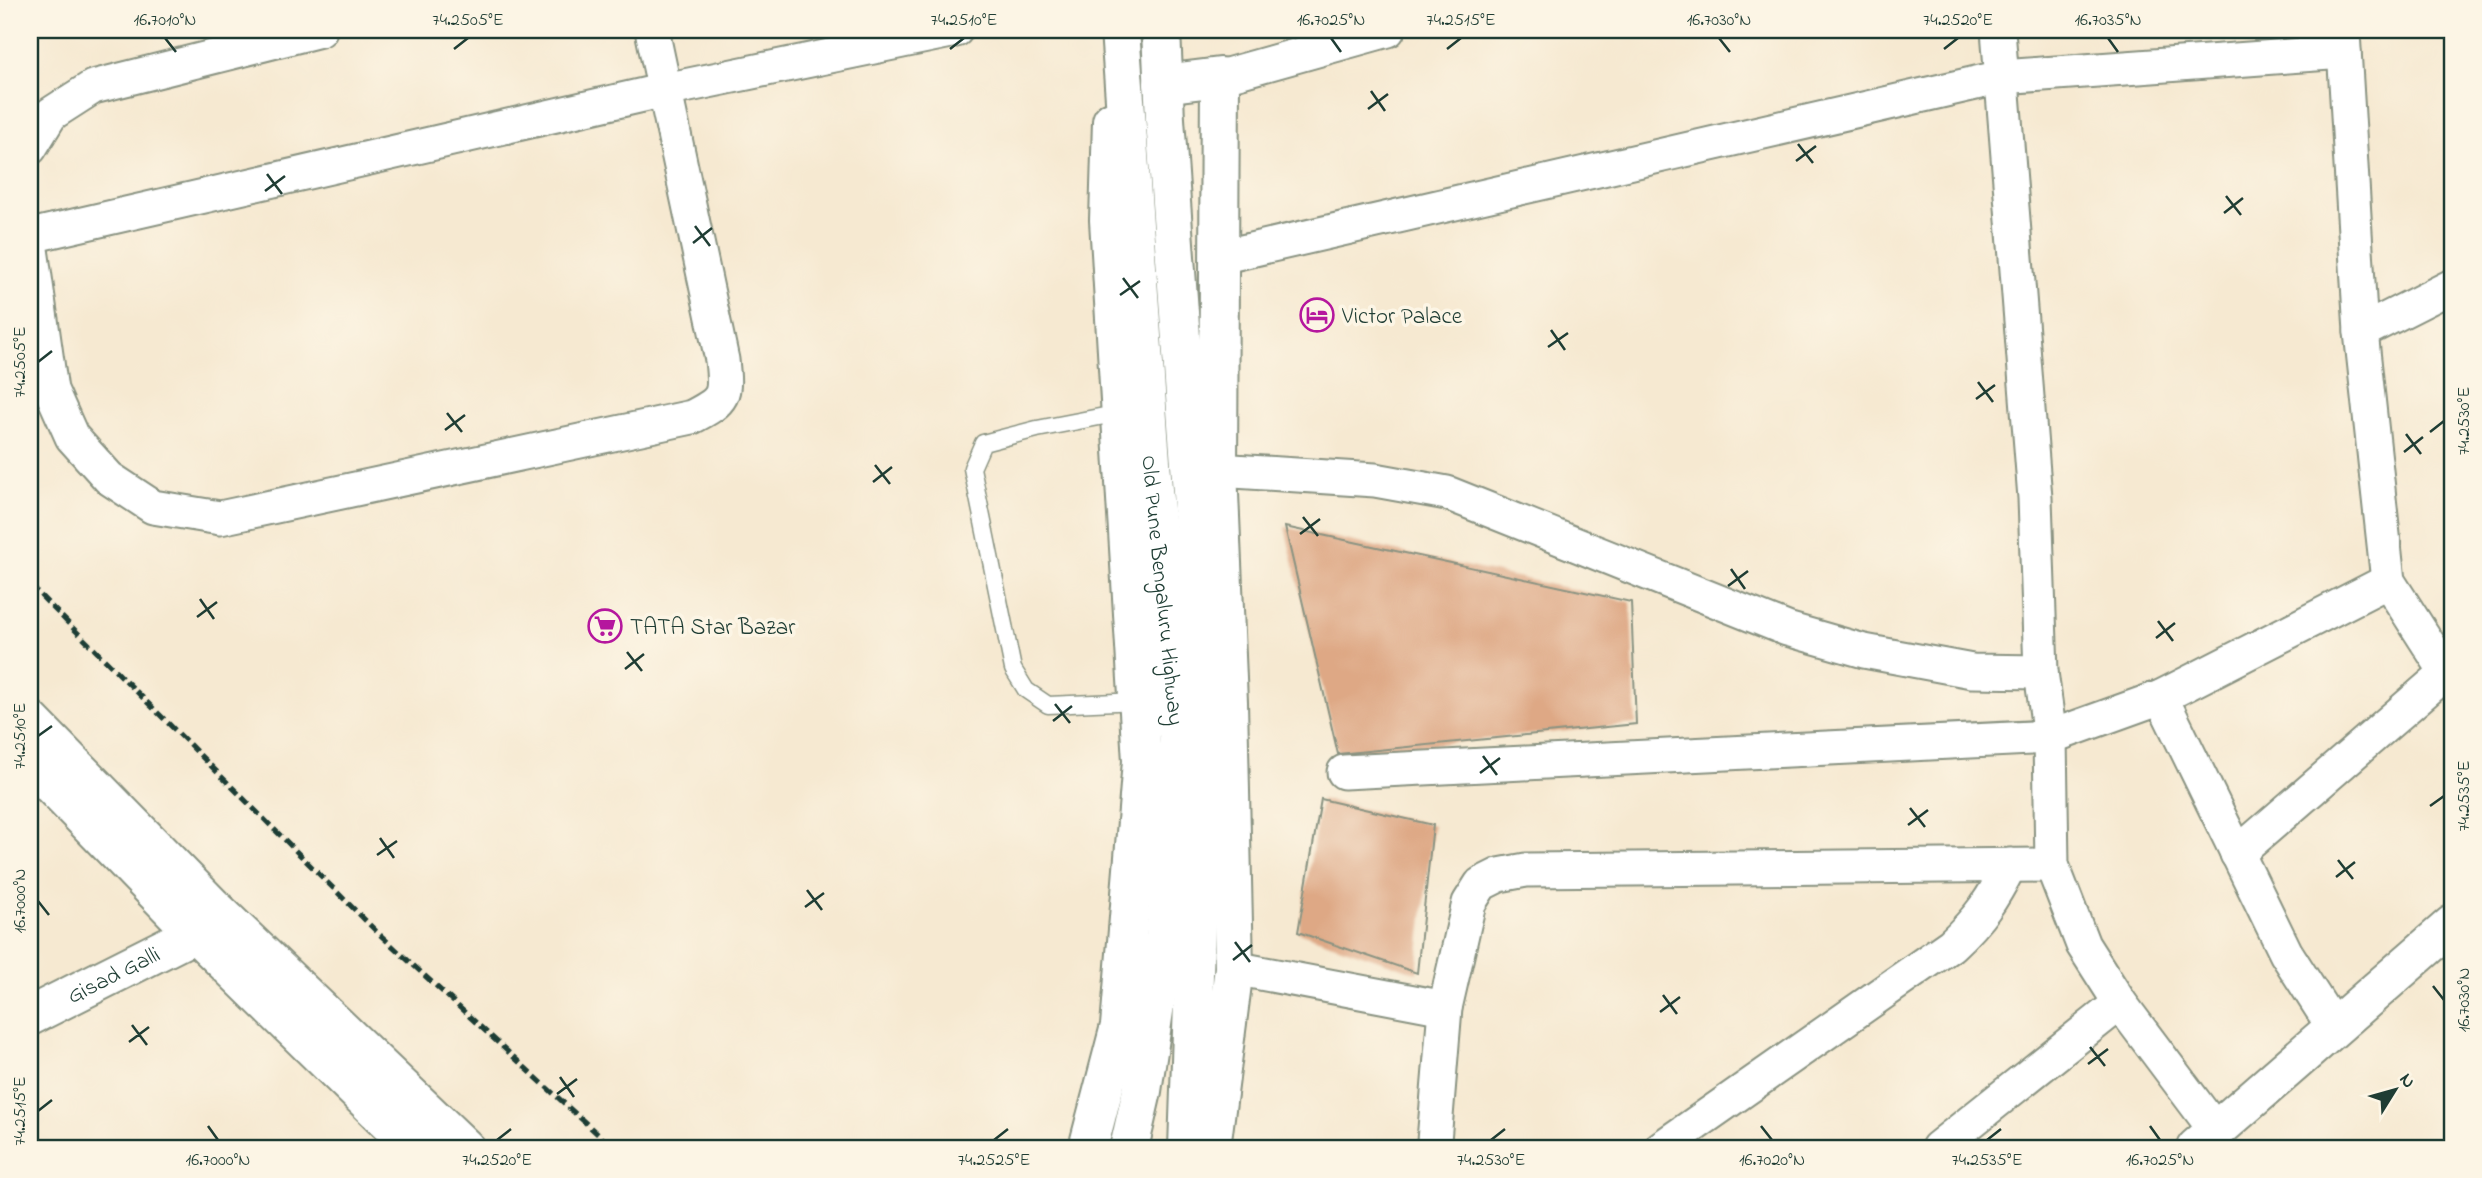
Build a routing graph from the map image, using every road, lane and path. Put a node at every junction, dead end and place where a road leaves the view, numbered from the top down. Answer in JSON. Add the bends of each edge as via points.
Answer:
{"nodes":[{"id":1,"x":320,"y":30,"type":"edge"},
{"id":2,"x":652,"y":30,"type":"edge"},
{"id":3,"x":956,"y":30,"type":"edge"},
{"id":4,"x":1120,"y":30,"type":"edge"},
{"id":5,"x":1161,"y":30,"type":"edge"},
{"id":6,"x":1388,"y":30,"type":"edge"},
{"id":7,"x":1998,"y":30,"type":"edge"},
{"id":8,"x":2343,"y":41,"type":"edge"},
{"id":9,"x":1124,"y":76,"type":"junction"},
{"id":10,"x":1220,"y":77,"type":"junction"},
{"id":11,"x":2002,"y":77,"type":"junction"},
{"id":12,"x":665,"y":90,"type":"junction"},
{"id":13,"x":1164,"y":102,"type":"junction"},
{"id":14,"x":30,"y":148,"type":"edge"},
{"id":15,"x":30,"y":236,"type":"edge"},
{"id":16,"x":30,"y":242,"type":"edge"},
{"id":17,"x":1220,"y":257,"type":"junction"},
{"id":18,"x":2452,"y":286,"type":"edge"},
{"id":19,"x":2361,"y":332,"type":"junction"},
{"id":20,"x":1121,"y":413,"type":"junction"},
{"id":21,"x":1218,"y":470,"type":"junction"},
{"id":22,"x":2388,"y":581,"type":"junction"},
{"id":23,"x":2041,"y":673,"type":"junction"},
{"id":24,"x":2449,"y":677,"type":"edge"},
{"id":25,"x":2161,"y":697,"type":"junction"},
{"id":26,"x":1139,"y":701,"type":"junction"},
{"id":27,"x":30,"y":720,"type":"edge"},
{"id":28,"x":2050,"y":737,"type":"junction"},
{"id":29,"x":30,"y":763,"type":"edge"},
{"id":30,"x":1344,"y":772,"type":"dead end"},
{"id":31,"x":2237,"y":854,"type":"junction"},
{"id":32,"x":2010,"y":865,"type":"junction"},
{"id":33,"x":2052,"y":865,"type":"junction"},
{"id":34,"x":2452,"y":925,"type":"edge"},
{"id":35,"x":195,"y":933,"type":"junction"},
{"id":36,"x":1234,"y":968,"type":"junction"},
{"id":37,"x":2120,"y":1003,"type":"junction"},
{"id":38,"x":1445,"y":1008,"type":"junction"},
{"id":39,"x":30,"y":1016,"type":"edge"},
{"id":40,"x":2334,"y":1028,"type":"junction"},
{"id":41,"x":2206,"y":1140,"type":"edge"},
{"id":42,"x":415,"y":1148,"type":"edge"},
{"id":43,"x":465,"y":1148,"type":"edge"},
{"id":44,"x":1088,"y":1148,"type":"edge"},
{"id":45,"x":1129,"y":1148,"type":"edge"},
{"id":46,"x":1188,"y":1148,"type":"edge"},
{"id":47,"x":1210,"y":1148,"type":"edge"},
{"id":48,"x":1437,"y":1148,"type":"edge"},
{"id":49,"x":1661,"y":1148,"type":"edge"},
{"id":50,"x":1938,"y":1148,"type":"edge"}],
"edges":[{"from":1,"to":14,"type":"street","via":[[93,87],[51,114]]},
{"from":2,"to":12,"type":"street"},
{"from":3,"to":12,"type":"street"},
{"from":4,"to":9,"type":"main road","name":"Old Pune Bengaluru Highway"},
{"from":5,"to":13,"type":"main road","name":"Old Pune Bengaluru Highway"},
{"from":6,"to":10,"type":"street"},
{"from":7,"to":11,"type":"street"},
{"from":8,"to":11,"type":"street"},
{"from":8,"to":19,"type":"street"},
{"from":9,"to":20,"type":"main road","via":[[1113,108],[1109,220]]},
{"from":9,"to":45,"type":"main road","name":"Old Pune Bengaluru Highway","via":[[1153,490],[1178,743],[1165,937]]},
{"from":10,"to":13,"type":"main road"},
{"from":10,"to":17,"type":"main road"},
{"from":11,"to":17,"type":"street"},
{"from":11,"to":23,"type":"street","via":[[2035,498]]},
{"from":12,"to":15,"type":"street"},
{"from":12,"to":16,"type":"street","via":[[725,388],[715,405],[692,417],[220,518],[153,507],[108,478],[72,437],[51,390]]},
{"from":13,"to":46,"type":"main road","name":"Old Pune Bengaluru Highway","via":[[1208,754],[1196,916]]},
{"from":17,"to":21,"type":"main road"},
{"from":18,"to":19,"type":"street"},
{"from":19,"to":22,"type":"street"},
{"from":20,"to":26,"type":"main road"},
{"from":20,"to":26,"type":"lane","via":[[983,443],[972,468],[1013,669],[1026,690],[1048,705]]},
{"from":21,"to":23,"type":"street","via":[[1375,480],[1447,493],[1787,629],[1864,651],[1972,671]]},
{"from":21,"to":36,"type":"main road"},
{"from":22,"to":24,"type":"street"},
{"from":22,"to":25,"type":"street"},
{"from":23,"to":28,"type":"street"},
{"from":24,"to":31,"type":"street"},
{"from":25,"to":28,"type":"street"},
{"from":25,"to":31,"type":"street"},
{"from":26,"to":44,"type":"main road","via":[[1142,761],[1120,1026]]},
{"from":27,"to":43,"type":"main road","via":[[212,906]]},
{"from":28,"to":30,"type":"street"},
{"from":28,"to":33,"type":"street"},
{"from":29,"to":35,"type":"main road"},
{"from":31,"to":40,"type":"street","via":[[2286,953]]},
{"from":32,"to":33,"type":"street"},
{"from":32,"to":38,"type":"street","via":[[1526,870],[1499,875],[1481,884],[1469,904]]},
{"from":32,"to":49,"type":"street","via":[[1978,920],[1951,945]]},
{"from":33,"to":37,"type":"street","via":[[2083,945]]},
{"from":34,"to":40,"type":"main road"},
{"from":35,"to":39,"type":"main road","name":"Gisad Galli"},
{"from":35,"to":42,"type":"main road"},
{"from":36,"to":38,"type":"street"},
{"from":36,"to":47,"type":"main road"},
{"from":37,"to":41,"type":"street"},
{"from":37,"to":50,"type":"street"},
{"from":38,"to":48,"type":"street"},
{"from":40,"to":41,"type":"main road"}]}
